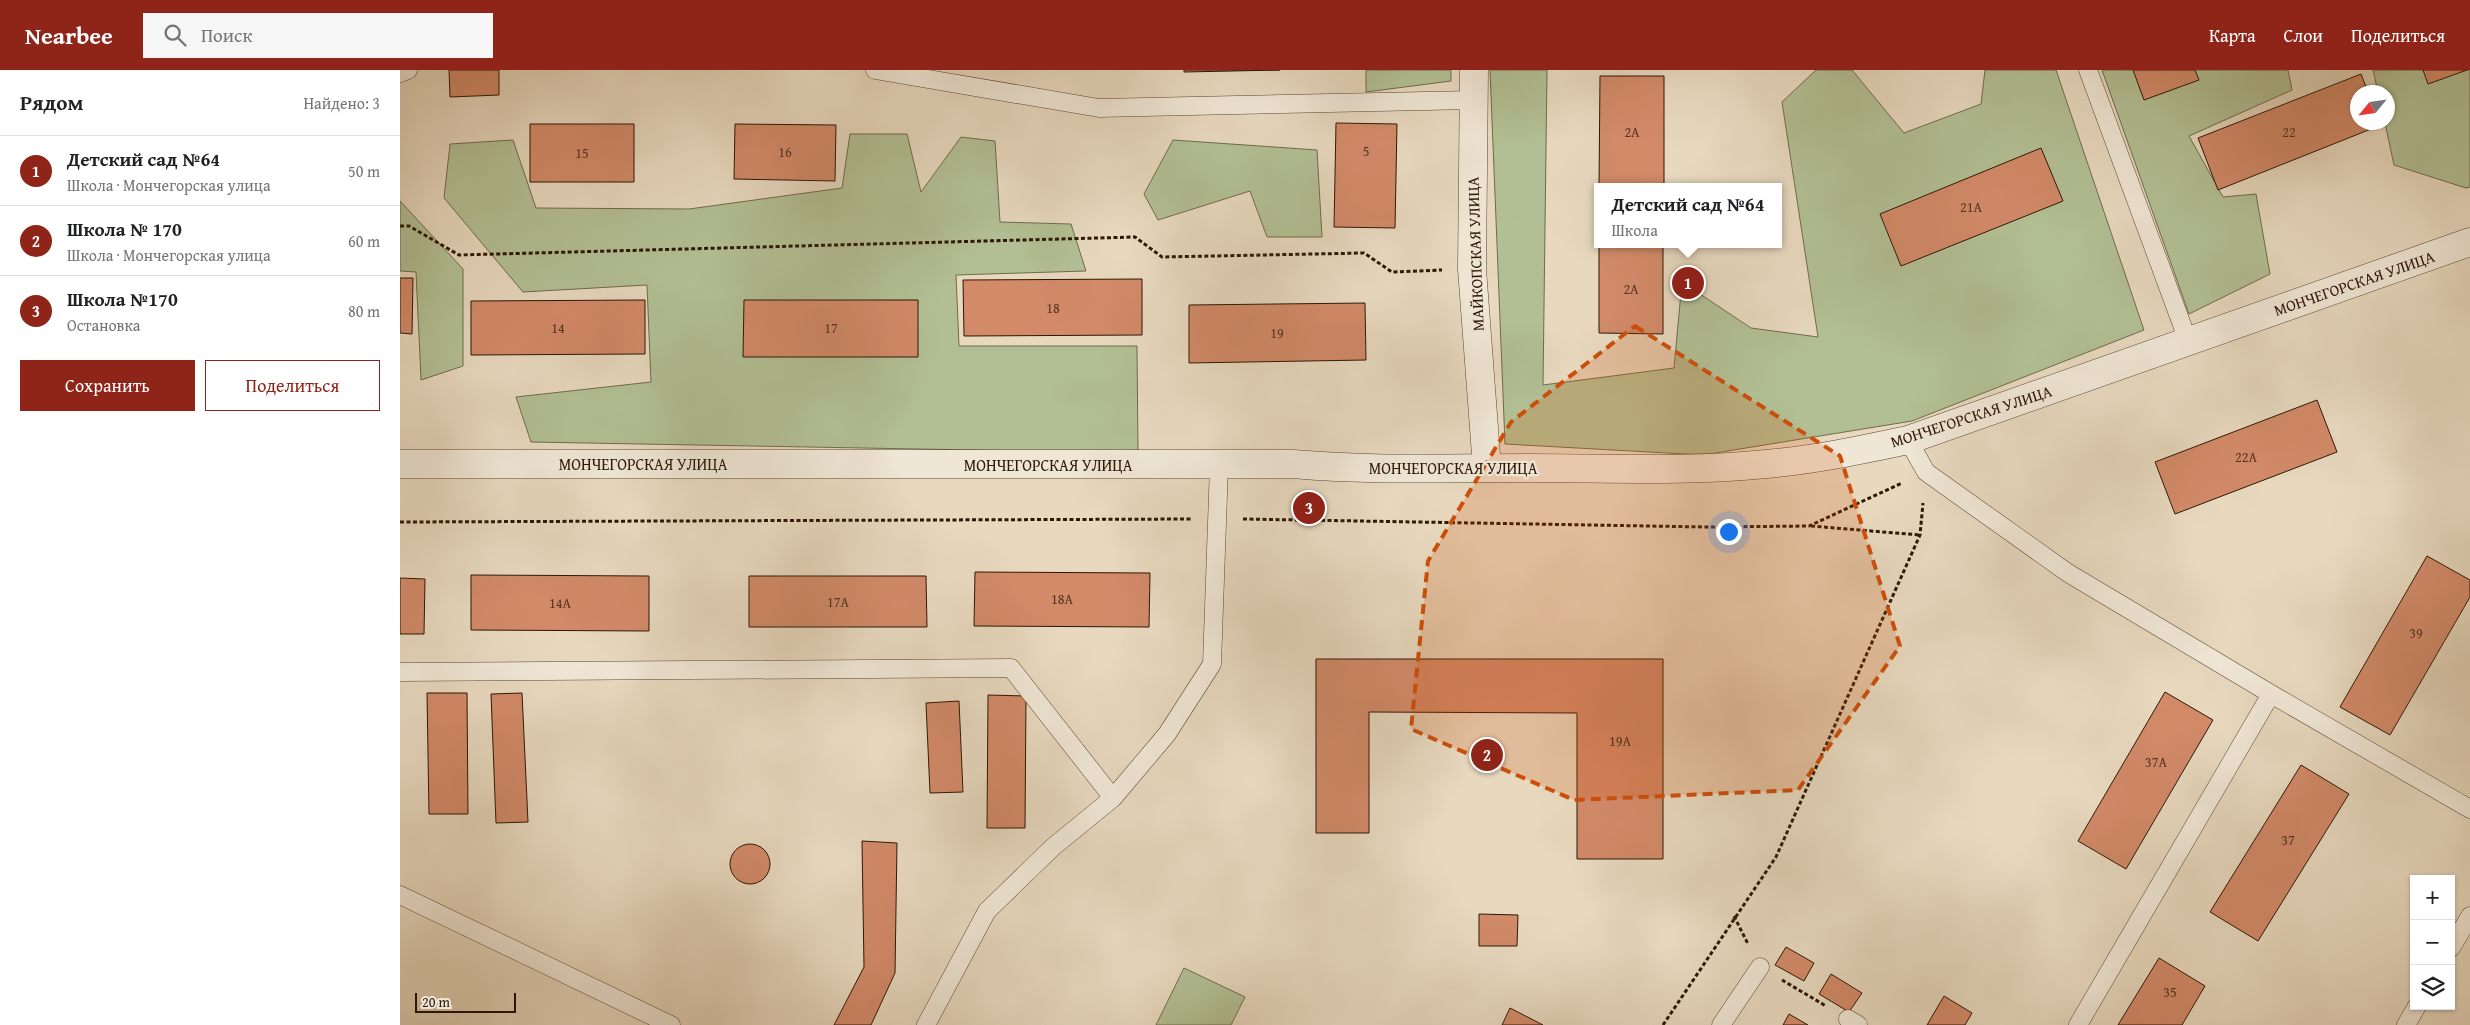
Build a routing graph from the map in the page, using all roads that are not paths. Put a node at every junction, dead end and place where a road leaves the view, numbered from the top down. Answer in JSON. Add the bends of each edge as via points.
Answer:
{"nodes":[{"id":1,"x":408,"y":70,"type":"edge"},
{"id":2,"x":875,"y":70,"type":"edge"},
{"id":3,"x":1474,"y":70,"type":"edge"},
{"id":4,"x":2088,"y":70,"type":"edge"},
{"id":5,"x":400,"y":73,"type":"edge"},
{"id":6,"x":1473,"y":100,"type":"junction"},
{"id":7,"x":2470,"y":242,"type":"edge"},
{"id":8,"x":2188,"y":341,"type":"junction"},
{"id":9,"x":1908,"y":440,"type":"junction"},
{"id":10,"x":400,"y":464,"type":"edge"},
{"id":11,"x":1219,"y":466,"type":"junction"},
{"id":12,"x":1487,"y":468,"type":"junction"},
{"id":13,"x":400,"y":672,"type":"edge"},
{"id":14,"x":2271,"y":694,"type":"junction"},
{"id":15,"x":1113,"y":798,"type":"junction"},
{"id":16,"x":2470,"y":809,"type":"edge"},
{"id":17,"x":400,"y":895,"type":"edge"},
{"id":18,"x":2470,"y":916,"type":"edge"},
{"id":19,"x":2455,"y":941,"type":"edge"},
{"id":20,"x":1760,"y":967,"type":"dead end"},
{"id":21,"x":2415,"y":1010,"type":"edge"},
{"id":22,"x":671,"y":1025,"type":"edge"},
{"id":23,"x":926,"y":1025,"type":"edge"},
{"id":24,"x":1721,"y":1025,"type":"edge"},
{"id":25,"x":2078,"y":1025,"type":"edge"},
{"id":26,"x":2406,"y":1025,"type":"edge"}],
"edges":[{"from":1,"to":5,"type":"lane"},
{"from":2,"to":6,"type":"lane","via":[[1099,108]]},
{"from":3,"to":6,"type":"street","name":"МАЙКОПСКАЯ УЛИЦА"},
{"from":4,"to":8,"type":"lane"},
{"from":6,"to":12,"type":"street","name":"МАЙКОПСКАЯ УЛИЦА","via":[[1472,269]]},
{"from":7,"to":8,"type":"street","name":"МОНЧЕГОРСКАЯ УЛИЦА"},
{"from":8,"to":9,"type":"street","name":"МОНЧЕГОРСКАЯ УЛИЦА"},
{"from":9,"to":12,"type":"street","name":"МОНЧЕГОРСКАЯ УЛИЦА","via":[[1837,455],[1766,464],[1702,468]]},
{"from":9,"to":14,"type":"lane","via":[[1926,472],[2068,573]]},
{"from":10,"to":11,"type":"street","name":"МОНЧЕГОРСКАЯ УЛИЦА"},
{"from":11,"to":12,"type":"street","name":"МОНЧЕГОРСКАЯ УЛИЦА","via":[[1293,464],[1332,468]]},
{"from":11,"to":15,"type":"lane","via":[[1212,664],[1167,734]]},
{"from":13,"to":15,"type":"lane","via":[[1011,668]]},
{"from":14,"to":16,"type":"lane"},
{"from":14,"to":25,"type":"lane"},
{"from":15,"to":23,"type":"lane","via":[[1053,847],[987,910]]},
{"from":17,"to":22,"type":"lane"},
{"from":18,"to":19,"type":"lane"},
{"from":20,"to":24,"type":"lane"},
{"from":21,"to":26,"type":"lane"}]}
